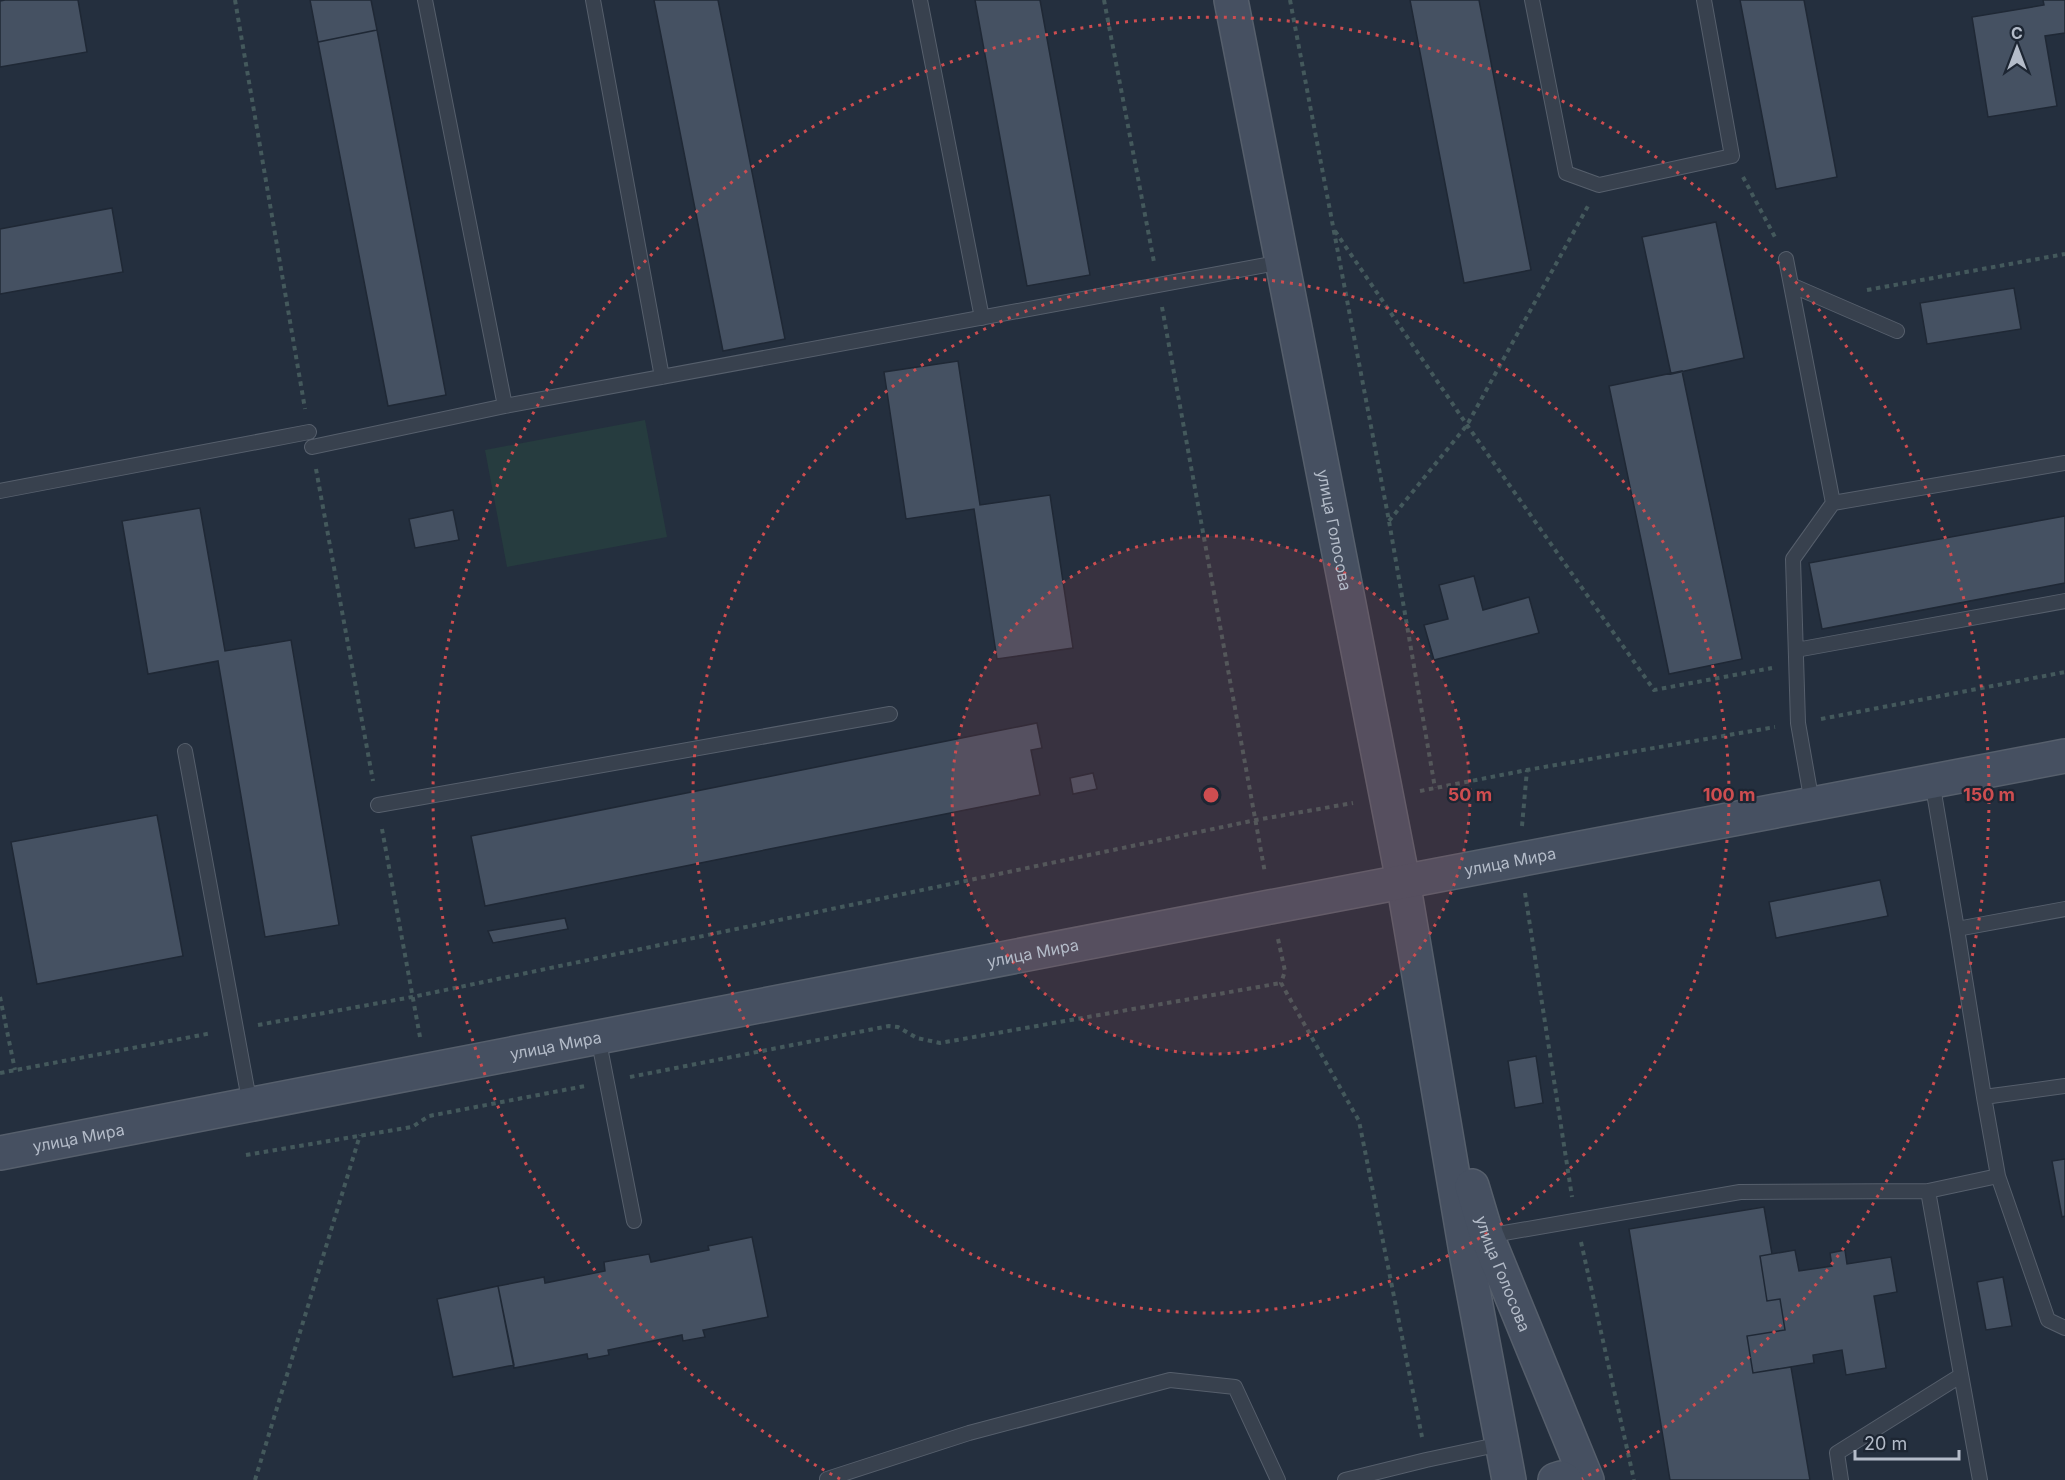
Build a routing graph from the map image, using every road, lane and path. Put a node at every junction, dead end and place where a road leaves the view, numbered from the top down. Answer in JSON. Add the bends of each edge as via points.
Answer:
{"nodes":[{"id":1,"x":235,"y":0,"type":"edge"},
{"id":2,"x":425,"y":0,"type":"edge"},
{"id":3,"x":593,"y":0,"type":"edge"},
{"id":4,"x":920,"y":0,"type":"edge"},
{"id":5,"x":1104,"y":0,"type":"edge"},
{"id":6,"x":1231,"y":0,"type":"edge"},
{"id":7,"x":1290,"y":0,"type":"edge"},
{"id":8,"x":1532,"y":0,"type":"edge"},
{"id":9,"x":1704,"y":0,"type":"edge"},
{"id":10,"x":1732,"y":156,"type":"junction"},
{"id":11,"x":1599,"y":185,"type":"junction"},
{"id":12,"x":1334,"y":229,"type":"junction"},
{"id":13,"x":2065,"y":254,"type":"edge"},
{"id":14,"x":1786,"y":259,"type":"joint"},
{"id":15,"x":1282,"y":262,"type":"junction"},
{"id":16,"x":1158,"y":285,"type":"junction"},
{"id":17,"x":1791,"y":285,"type":"junction"},
{"id":18,"x":1822,"y":298,"type":"junction"},
{"id":19,"x":982,"y":318,"type":"junction"},
{"id":20,"x":1897,"y":331,"type":"dead end"},
{"id":21,"x":662,"y":377,"type":"junction"},
{"id":22,"x":505,"y":406,"type":"junction"},
{"id":23,"x":1467,"y":425,"type":"junction"},
{"id":24,"x":309,"y":432,"type":"joint"},
{"id":25,"x":312,"y":447,"type":"joint"},
{"id":26,"x":2065,"y":463,"type":"edge"},
{"id":27,"x":0,"y":491,"type":"edge"},
{"id":28,"x":1833,"y":503,"type":"junction"},
{"id":29,"x":1389,"y":521,"type":"junction"},
{"id":30,"x":2065,"y":601,"type":"edge"},
{"id":31,"x":1796,"y":657,"type":"junction"},
{"id":32,"x":2065,"y":672,"type":"edge"},
{"id":33,"x":890,"y":714,"type":"dead end"},
{"id":34,"x":1798,"y":723,"type":"junction"},
{"id":35,"x":185,"y":752,"type":"dead end"},
{"id":36,"x":2065,"y":756,"type":"edge"},
{"id":37,"x":1527,"y":770,"type":"junction"},
{"id":38,"x":1932,"y":781,"type":"junction"},
{"id":39,"x":1435,"y":788,"type":"junction"},
{"id":40,"x":1386,"y":798,"type":"junction"},
{"id":41,"x":1812,"y":803,"type":"junction"},
{"id":42,"x":378,"y":805,"type":"junction"},
{"id":43,"x":1256,"y":820,"type":"junction"},
{"id":44,"x":1520,"y":859,"type":"junction"},
{"id":45,"x":1403,"y":881,"type":"junction"},
{"id":46,"x":1270,"y":907,"type":"junction"},
{"id":47,"x":2065,"y":909,"type":"edge"},
{"id":48,"x":1957,"y":929,"type":"junction"},
{"id":49,"x":1281,"y":983,"type":"junction"},
{"id":50,"x":0,"y":997,"type":"edge"},
{"id":51,"x":412,"y":997,"type":"junction"},
{"id":52,"x":236,"y":1029,"type":"junction"},
{"id":53,"x":598,"y":1037,"type":"junction"},
{"id":54,"x":1433,"y":1062,"type":"junction"},
{"id":55,"x":15,"y":1070,"type":"junction"},
{"id":56,"x":426,"y":1071,"type":"junction"},
{"id":57,"x":0,"y":1073,"type":"edge"},
{"id":58,"x":607,"y":1082,"type":"junction"},
{"id":59,"x":2065,"y":1086,"type":"edge"},
{"id":60,"x":1984,"y":1097,"type":"junction"},
{"id":61,"x":250,"y":1105,"type":"junction"},
{"id":62,"x":360,"y":1135,"type":"junction"},
{"id":63,"x":0,"y":1154,"type":"edge"},
{"id":64,"x":246,"y":1155,"type":"dead end"},
{"id":65,"x":1998,"y":1176,"type":"junction"},
{"id":66,"x":1928,"y":1191,"type":"junction"},
{"id":67,"x":1576,"y":1220,"type":"junction"},
{"id":68,"x":634,"y":1221,"type":"dead end"},
{"id":69,"x":1487,"y":1236,"type":"junction"},
{"id":70,"x":2065,"y":1328,"type":"edge"},
{"id":71,"x":1960,"y":1376,"type":"junction"},
{"id":72,"x":1501,"y":1444,"type":"junction"},
{"id":73,"x":1426,"y":1460,"type":"junction"},
{"id":74,"x":827,"y":1479,"type":"edge"},
{"id":75,"x":255,"y":1480,"type":"edge"},
{"id":76,"x":1278,"y":1480,"type":"edge"},
{"id":77,"x":1345,"y":1480,"type":"edge"},
{"id":78,"x":1509,"y":1480,"type":"edge"},
{"id":79,"x":1555,"y":1480,"type":"edge"},
{"id":80,"x":1565,"y":1480,"type":"edge"},
{"id":81,"x":1587,"y":1480,"type":"edge"},
{"id":82,"x":1634,"y":1480,"type":"edge"},
{"id":83,"x":1841,"y":1480,"type":"edge"},
{"id":84,"x":1980,"y":1480,"type":"edge"}],
"edges":[{"from":1,"to":24,"type":"path"},
{"from":2,"to":22,"type":"lane"},
{"from":3,"to":21,"type":"lane"},
{"from":4,"to":19,"type":"lane"},
{"from":5,"to":16,"type":"path"},
{"from":6,"to":15,"type":"main road","name":"улица Голосова"},
{"from":7,"to":12,"type":"path"},
{"from":8,"to":11,"type":"lane","via":[[1566,173]]},
{"from":9,"to":10,"type":"lane"},
{"from":10,"to":11,"type":"lane"},
{"from":10,"to":14,"type":"path"},
{"from":11,"to":23,"type":"path"},
{"from":12,"to":23,"type":"path"},
{"from":12,"to":29,"type":"path"},
{"from":13,"to":18,"type":"path"},
{"from":14,"to":17,"type":"lane"},
{"from":15,"to":16,"type":"lane"},
{"from":15,"to":40,"type":"main road","name":"улица Голосова"},
{"from":16,"to":19,"type":"lane"},
{"from":16,"to":43,"type":"path"},
{"from":17,"to":18,"type":"lane"},
{"from":17,"to":28,"type":"lane"},
{"from":18,"to":20,"type":"lane"},
{"from":19,"to":21,"type":"lane"},
{"from":21,"to":22,"type":"lane"},
{"from":22,"to":25,"type":"lane"},
{"from":23,"to":29,"type":"path"},
{"from":23,"to":31,"type":"path","via":[[1654,690]]},
{"from":24,"to":27,"type":"lane"},
{"from":25,"to":42,"type":"path"},
{"from":26,"to":28,"type":"lane"},
{"from":28,"to":31,"type":"lane","via":[[1793,559]]},
{"from":29,"to":39,"type":"path"},
{"from":30,"to":31,"type":"lane"},
{"from":31,"to":34,"type":"lane"},
{"from":32,"to":34,"type":"path"},
{"from":33,"to":42,"type":"lane"},
{"from":34,"to":37,"type":"path"},
{"from":34,"to":41,"type":"lane"},
{"from":35,"to":52,"type":"lane"},
{"from":36,"to":38,"type":"main road","name":"улица Мира"},
{"from":37,"to":39,"type":"path"},
{"from":37,"to":44,"type":"path"},
{"from":38,"to":41,"type":"main road","name":"улица Мира"},
{"from":38,"to":48,"type":"lane"},
{"from":39,"to":40,"type":"path"},
{"from":40,"to":43,"type":"path"},
{"from":40,"to":45,"type":"main road","name":"улица Голосова"},
{"from":41,"to":44,"type":"main road","name":"улица Мира"},
{"from":42,"to":51,"type":"path"},
{"from":43,"to":46,"type":"path"},
{"from":43,"to":51,"type":"path"},
{"from":44,"to":45,"type":"main road","name":"улица Мира"},
{"from":44,"to":67,"type":"path"},
{"from":45,"to":46,"type":"main road","name":"улица Мира"},
{"from":45,"to":54,"type":"main road","name":"улица Голосова"},
{"from":46,"to":49,"type":"path","via":[[1285,971]]},
{"from":46,"to":53,"type":"main road","name":"улица Мира"},
{"from":47,"to":48,"type":"lane"},
{"from":48,"to":60,"type":"lane"},
{"from":49,"to":58,"type":"path","via":[[940,1044],[890,1026]]},
{"from":49,"to":73,"type":"path","via":[[1359,1121]]},
{"from":50,"to":55,"type":"path"},
{"from":51,"to":52,"type":"path"},
{"from":51,"to":56,"type":"path"},
{"from":52,"to":55,"type":"path"},
{"from":52,"to":61,"type":"lane"},
{"from":53,"to":56,"type":"main road","name":"улица Мира"},
{"from":53,"to":58,"type":"lane"},
{"from":54,"to":69,"type":"main road","name":"улица Голосова"},
{"from":54,"to":72,"type":"main road","name":"улица Голосова"},
{"from":55,"to":57,"type":"path"},
{"from":56,"to":61,"type":"main road","name":"улица Мира"},
{"from":58,"to":62,"type":"path","via":[[429,1116],[412,1127]]},
{"from":58,"to":68,"type":"lane"},
{"from":59,"to":60,"type":"lane"},
{"from":60,"to":65,"type":"lane"},
{"from":61,"to":63,"type":"main road","name":"улица Мира"},
{"from":62,"to":64,"type":"path"},
{"from":62,"to":75,"type":"path"},
{"from":65,"to":66,"type":"lane"},
{"from":65,"to":70,"type":"lane","via":[[2048,1320]]},
{"from":66,"to":67,"type":"lane","via":[[1740,1192]]},
{"from":66,"to":71,"type":"lane"},
{"from":67,"to":69,"type":"lane"},
{"from":67,"to":82,"type":"path"},
{"from":69,"to":81,"type":"main road","name":"улица Голосова"},
{"from":71,"to":83,"type":"lane","via":[[1838,1453]]},
{"from":71,"to":84,"type":"lane"},
{"from":72,"to":73,"type":"lane"},
{"from":72,"to":78,"type":"main road","name":"улица Голосова"},
{"from":73,"to":77,"type":"lane"},
{"from":74,"to":76,"type":"lane","via":[[969,1433],[1170,1380],[1235,1387]]},
{"from":79,"to":80,"type":"main road"}]}
